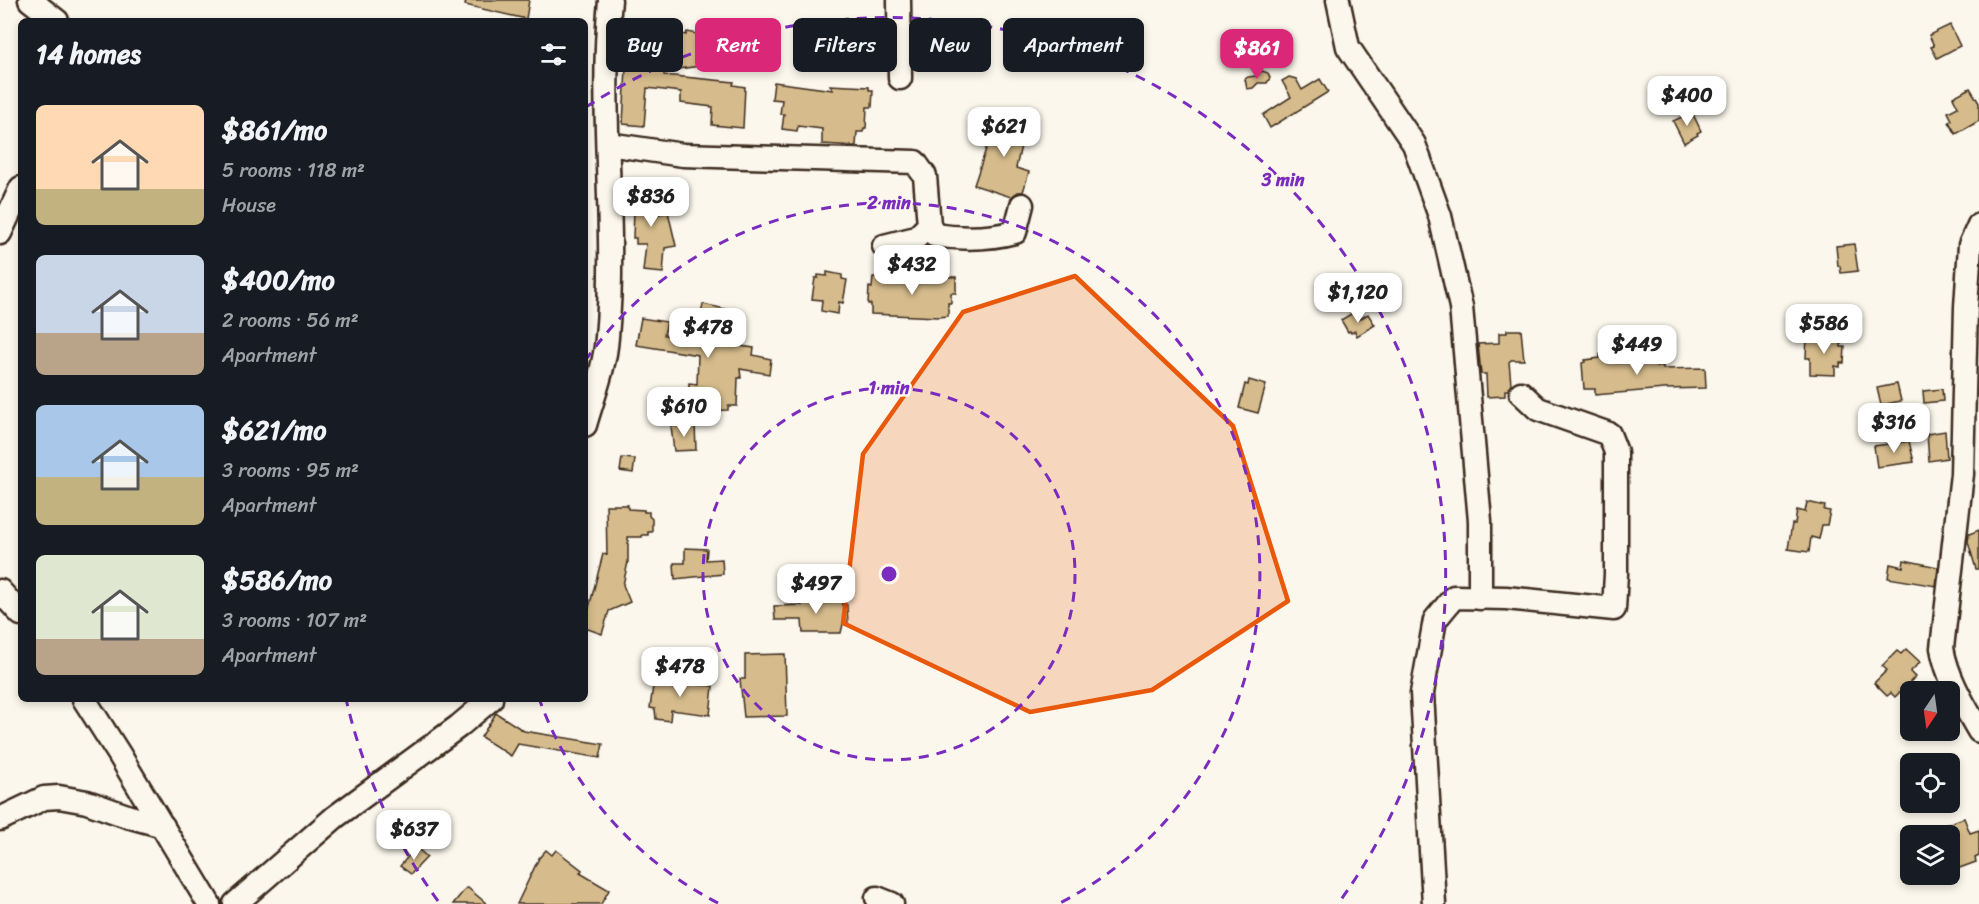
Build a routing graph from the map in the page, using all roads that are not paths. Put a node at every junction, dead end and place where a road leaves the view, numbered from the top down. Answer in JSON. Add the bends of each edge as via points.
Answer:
{"nodes":[{"id":1,"x":30,"y":0,"type":"edge"},
{"id":2,"x":610,"y":0,"type":"edge"},
{"id":3,"x":899,"y":0,"type":"edge"},
{"id":4,"x":1338,"y":0,"type":"edge"},
{"id":5,"x":53,"y":18,"type":"edge"},
{"id":6,"x":900,"y":78,"type":"dead end"},
{"id":7,"x":608,"y":144,"type":"junction"},
{"id":8,"x":18,"y":194,"type":"edge"},
{"id":9,"x":1022,"y":206,"type":"dead end"},
{"id":10,"x":928,"y":225,"type":"junction"},
{"id":11,"x":1979,"y":225,"type":"edge"},
{"id":12,"x":0,"y":233,"type":"edge"},
{"id":13,"x":884,"y":246,"type":"dead end"},
{"id":14,"x":1521,"y":393,"type":"dead end"},
{"id":15,"x":588,"y":415,"type":"edge"},
{"id":16,"x":0,"y":591,"type":"edge"},
{"id":17,"x":1480,"y":598,"type":"junction"},
{"id":18,"x":18,"y":611,"type":"edge"},
{"id":19,"x":86,"y":702,"type":"edge"},
{"id":20,"x":487,"y":702,"type":"edge"},
{"id":21,"x":1979,"y":731,"type":"edge"},
{"id":22,"x":0,"y":819,"type":"edge"},
{"id":23,"x":163,"y":826,"type":"junction"},
{"id":24,"x":209,"y":904,"type":"edge"},
{"id":25,"x":235,"y":904,"type":"edge"},
{"id":26,"x":1434,"y":904,"type":"edge"}],
"edges":[{"from":1,"to":5,"type":"street"},
{"from":2,"to":7,"type":"street","via":[[606,36]]},
{"from":3,"to":6,"type":"street"},
{"from":4,"to":17,"type":"street","via":[[1348,47],[1414,144],[1440,216],[1461,307],[1480,521]]},
{"from":7,"to":10,"type":"street","via":[[683,154],[915,162],[925,176]]},
{"from":7,"to":15,"type":"street","via":[[607,339]]},
{"from":8,"to":12,"type":"street"},
{"from":9,"to":10,"type":"street","via":[[1015,232],[996,237],[934,235]]},
{"from":10,"to":13,"type":"street","via":[[916,238]]},
{"from":11,"to":21,"type":"street","via":[[1970,245],[1962,474],[1942,648],[1959,697]]},
{"from":14,"to":17,"type":"street","via":[[1538,409],[1609,434],[1616,452],[1614,609]]},
{"from":16,"to":18,"type":"street"},
{"from":17,"to":26,"type":"street","via":[[1455,597],[1435,620],[1422,693]]},
{"from":19,"to":23,"type":"street"},
{"from":20,"to":25,"type":"street","via":[[335,818]]},
{"from":22,"to":23,"type":"street","via":[[44,798],[59,796]]},
{"from":23,"to":24,"type":"street"}]}
